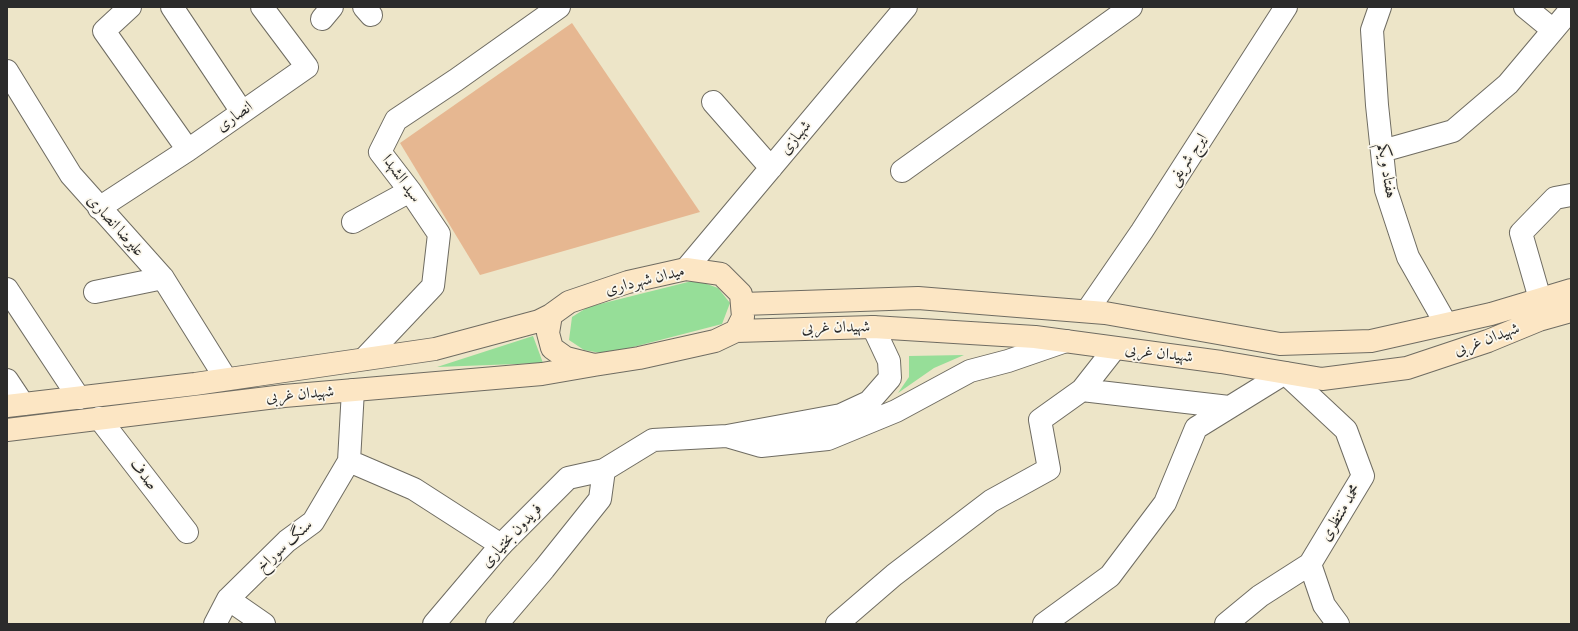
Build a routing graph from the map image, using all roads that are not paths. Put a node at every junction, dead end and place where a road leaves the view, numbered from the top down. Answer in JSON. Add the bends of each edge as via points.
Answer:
{"nodes":[{"id":1,"x":130,"y":7,"type":"edge"},
{"id":2,"x":172,"y":7,"type":"edge"},
{"id":3,"x":262,"y":7,"type":"edge"},
{"id":4,"x":559,"y":7,"type":"edge"},
{"id":5,"x":906,"y":7,"type":"edge"},
{"id":6,"x":1131,"y":7,"type":"edge"},
{"id":7,"x":1286,"y":7,"type":"edge"},
{"id":8,"x":1380,"y":7,"type":"edge"},
{"id":9,"x":1525,"y":7,"type":"edge"},
{"id":10,"x":1571,"y":9,"type":"edge"},
{"id":11,"x":1553,"y":30,"type":"junction"},
{"id":12,"x":7,"y":71,"type":"edge"},
{"id":13,"x":713,"y":102,"type":"dead end"},
{"id":14,"x":242,"y":112,"type":"junction"},
{"id":15,"x":188,"y":150,"type":"junction"},
{"id":16,"x":1382,"y":151,"type":"junction"},
{"id":17,"x":771,"y":168,"type":"junction"},
{"id":18,"x":902,"y":171,"type":"dead end"},
{"id":19,"x":410,"y":191,"type":"junction"},
{"id":20,"x":1571,"y":195,"type":"edge"},
{"id":21,"x":99,"y":208,"type":"junction"},
{"id":22,"x":353,"y":222,"type":"dead end"},
{"id":23,"x":686,"y":268,"type":"junction"},
{"id":24,"x":162,"y":278,"type":"junction"},
{"id":25,"x":7,"y":289,"type":"edge"},
{"id":26,"x":1571,"y":290,"type":"edge"},
{"id":27,"x":95,"y":292,"type":"dead end"},
{"id":28,"x":1540,"y":299,"type":"junction"},
{"id":29,"x":743,"y":304,"type":"junction"},
{"id":30,"x":1087,"y":311,"type":"junction"},
{"id":31,"x":1571,"y":311,"type":"edge"},
{"id":32,"x":551,"y":315,"type":"junction"},
{"id":33,"x":1446,"y":324,"type":"junction"},
{"id":34,"x":873,"y":327,"type":"junction"},
{"id":35,"x":736,"y":331,"type":"junction"},
{"id":36,"x":1066,"y":341,"type":"junction"},
{"id":37,"x":1115,"y":348,"type":"junction"},
{"id":38,"x":364,"y":359,"type":"junction"},
{"id":39,"x":594,"y":365,"type":"junction"},
{"id":40,"x":1286,"y":373,"type":"junction"},
{"id":41,"x":226,"y":379,"type":"junction"},
{"id":42,"x":7,"y":380,"type":"edge"},
{"id":43,"x":353,"y":390,"type":"junction"},
{"id":44,"x":1082,"y":390,"type":"junction"},
{"id":45,"x":79,"y":398,"type":"junction"},
{"id":46,"x":15,"y":405,"type":"edge"},
{"id":47,"x":1229,"y":407,"type":"junction"},
{"id":48,"x":99,"y":418,"type":"junction"},
{"id":49,"x":7,"y":430,"type":"edge"},
{"id":50,"x":727,"y":436,"type":"junction"},
{"id":51,"x":349,"y":461,"type":"junction"},
{"id":52,"x":604,"y":470,"type":"junction"},
{"id":53,"x":187,"y":532,"type":"dead end"},
{"id":54,"x":501,"y":545,"type":"junction"},
{"id":55,"x":1310,"y":564,"type":"junction"},
{"id":56,"x":228,"y":599,"type":"junction"},
{"id":57,"x":215,"y":624,"type":"edge"},
{"id":58,"x":264,"y":624,"type":"edge"},
{"id":59,"x":434,"y":624,"type":"edge"},
{"id":60,"x":497,"y":624,"type":"edge"},
{"id":61,"x":837,"y":624,"type":"edge"},
{"id":62,"x":1044,"y":624,"type":"edge"},
{"id":63,"x":1226,"y":624,"type":"edge"},
{"id":64,"x":1338,"y":624,"type":"edge"}],
"edges":[{"from":1,"to":15,"type":"street","via":[[104,31]]},
{"from":2,"to":14,"type":"street"},
{"from":3,"to":14,"type":"street","name":"انصاری","via":[[308,67]]},
{"from":4,"to":19,"type":"street","name":"سید الشهدا","via":[[396,120],[380,152]]},
{"from":5,"to":17,"type":"street","name":"شهبازی"},
{"from":6,"to":18,"type":"street"},
{"from":7,"to":30,"type":"street","name":"ایرج شریفی","via":[[1142,231]]},
{"from":8,"to":16,"type":"street","name":"هفتاد و یکم","via":[[1372,30]]},
{"from":9,"to":11,"type":"street"},
{"from":10,"to":11,"type":"street"},
{"from":11,"to":16,"type":"street","via":[[1508,84],[1453,131]]},
{"from":12,"to":21,"type":"street","name":"علیرضا انصاری","via":[[71,176]]},
{"from":13,"to":17,"type":"street"},
{"from":14,"to":15,"type":"street","name":"انصاری"},
{"from":15,"to":21,"type":"street","name":"انصاری"},
{"from":16,"to":33,"type":"street","name":"هفتاد و یکم","via":[[1386,190],[1408,256]]},
{"from":17,"to":23,"type":"street","name":"شهبازی"},
{"from":19,"to":22,"type":"street"},
{"from":19,"to":38,"type":"street","name":"سید الشهدا","via":[[439,234],[433,286]]},
{"from":20,"to":28,"type":"street","via":[[1556,198],[1521,233]]},
{"from":21,"to":24,"type":"street","name":"علیرضا انصاری"},
{"from":23,"to":29,"type":"main road","name":"میدان شهرداری","via":[[722,274],[741,294]]},
{"from":23,"to":32,"type":"main road","name":"میدان شهرداری","via":[[628,282],[569,302]]},
{"from":24,"to":27,"type":"street"},
{"from":24,"to":41,"type":"street","name":"علیرضا انصاری"},
{"from":25,"to":45,"type":"street"},
{"from":26,"to":28,"type":"main road","name":"شهیدان غربی"},
{"from":28,"to":33,"type":"main road","name":"شهیدان غربی"},
{"from":29,"to":30,"type":"main road","name":"شهیدان غربی","via":[[918,298]]},
{"from":29,"to":35,"type":"main road","via":[[743,316]]},
{"from":30,"to":33,"type":"main road","name":"شهیدان غربی","via":[[1280,344],[1371,341]]},
{"from":31,"to":40,"type":"main road","name":"شهیدان غربی","via":[[1539,320],[1488,341],[1407,368],[1322,379]]},
{"from":32,"to":38,"type":"main road","name":"شهیدان غربی","via":[[539,321],[435,349]]},
{"from":32,"to":39,"type":"main road","via":[[548,333],[552,348],[566,358]]},
{"from":34,"to":35,"type":"main road","name":"شهیدان غربی"},
{"from":34,"to":36,"type":"main road","name":"شهیدان غربی"},
{"from":34,"to":50,"type":"street","via":[[889,361],[890,378],[869,402],[841,415]]},
{"from":35,"to":39,"type":"main road","via":[[715,341]]},
{"from":36,"to":37,"type":"main road","name":"شهیدان غربی"},
{"from":36,"to":50,"type":"street","via":[[970,371],[896,411],[828,439],[761,446]]},
{"from":37,"to":40,"type":"main road","name":"شهیدان غربی"},
{"from":37,"to":44,"type":"street"},
{"from":38,"to":41,"type":"main road","name":"شهیدان غربی"},
{"from":39,"to":43,"type":"main road","name":"شهیدان غربی","via":[[542,374]]},
{"from":40,"to":47,"type":"street"},
{"from":40,"to":55,"type":"street","name":"محمد منتظری","via":[[1346,430],[1363,476]]},
{"from":41,"to":45,"type":"main road","name":"شهیدان غربی"},
{"from":42,"to":46,"type":"street"},
{"from":43,"to":48,"type":"main road","name":"شهیدان غربی"},
{"from":43,"to":51,"type":"street","name":"سنگ سوراخ"},
{"from":44,"to":47,"type":"street"},
{"from":44,"to":61,"type":"street","via":[[1040,420],[1049,469],[991,501],[894,575]]},
{"from":45,"to":46,"type":"main road","name":"شهیدان غربی"},
{"from":47,"to":62,"type":"street","via":[[1196,428],[1165,503],[1110,576]]},
{"from":48,"to":49,"type":"main road","name":"شهیدان غربی"},
{"from":48,"to":53,"type":"street","name":"صدف"},
{"from":50,"to":52,"type":"street","name":"فریدون بختیاری","via":[[653,440]]},
{"from":51,"to":54,"type":"street","via":[[414,489]]},
{"from":51,"to":56,"type":"street","name":"سنگ سوراخ","via":[[313,522],[287,541]]},
{"from":52,"to":54,"type":"street","name":"فریدون بختیاری","via":[[568,478]]},
{"from":52,"to":60,"type":"street","via":[[600,499]]},
{"from":54,"to":59,"type":"street","name":"فریدون بختیاری"},
{"from":55,"to":63,"type":"street","via":[[1260,596]]},
{"from":55,"to":64,"type":"street","via":[[1324,604]]},
{"from":56,"to":57,"type":"street","name":"سنگ سوراخ"},
{"from":56,"to":58,"type":"street"}]}
